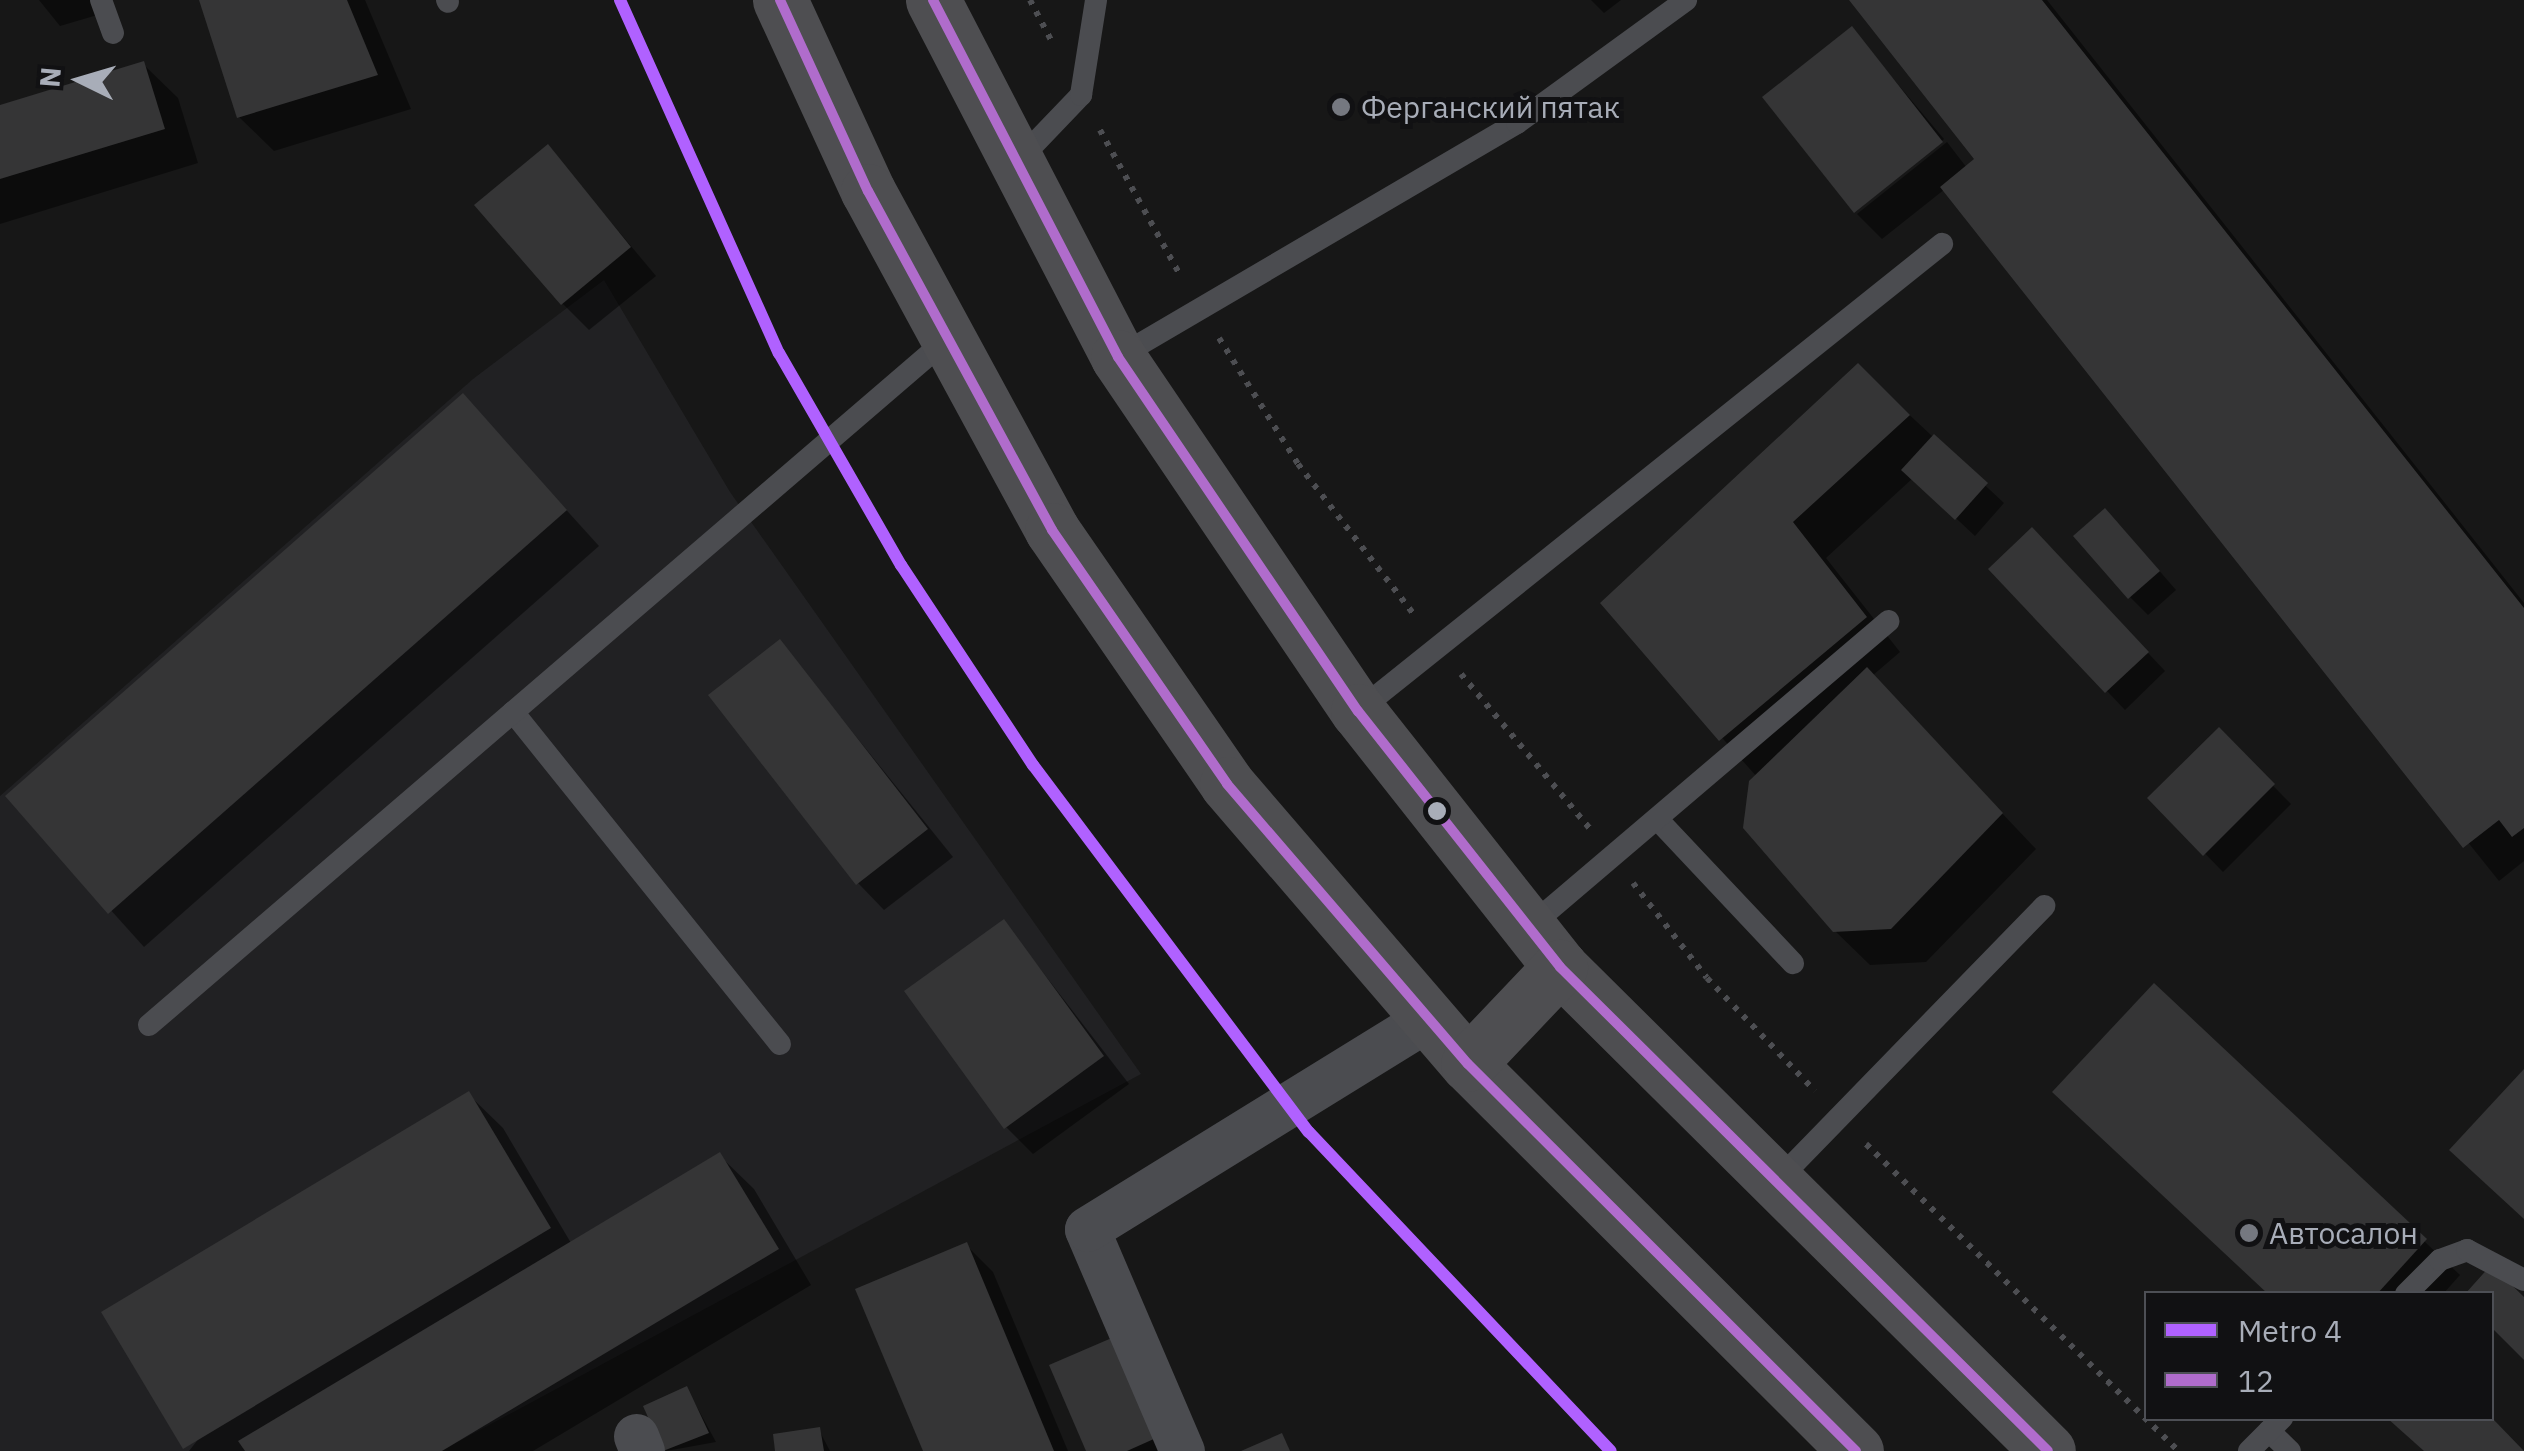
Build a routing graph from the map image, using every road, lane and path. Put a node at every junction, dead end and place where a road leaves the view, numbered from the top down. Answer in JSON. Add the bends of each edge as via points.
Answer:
{"nodes":[{"id":1,"x":101,"y":0,"type":"edge"},
{"id":2,"x":780,"y":0,"type":"edge"},
{"id":3,"x":933,"y":0,"type":"edge"},
{"id":4,"x":1030,"y":0,"type":"edge"},
{"id":5,"x":1096,"y":0,"type":"edge"},
{"id":6,"x":1686,"y":0,"type":"edge"},
{"id":7,"x":113,"y":33,"type":"dead end"},
{"id":8,"x":1081,"y":96,"type":"junction"},
{"id":9,"x":1014,"y":164,"type":"junction"},
{"id":10,"x":1942,"y":244,"type":"dead end"},
{"id":11,"x":1201,"y":309,"type":"junction"},
{"id":12,"x":945,"y":341,"type":"junction"},
{"id":13,"x":1118,"y":357,"type":"junction"},
{"id":14,"x":1889,"y":621,"type":"dead end"},
{"id":15,"x":1440,"y":648,"type":"junction"},
{"id":16,"x":1358,"y":711,"type":"junction"},
{"id":17,"x":513,"y":712,"type":"junction"},
{"id":18,"x":1660,"y":822,"type":"junction"},
{"id":19,"x":1617,"y":862,"type":"junction"},
{"id":20,"x":2044,"y":906,"type":"dead end"},
{"id":21,"x":1543,"y":948,"type":"junction"},
{"id":22,"x":1793,"y":963,"type":"dead end"},
{"id":23,"x":1427,"y":1019,"type":"junction"},
{"id":24,"x":149,"y":1025,"type":"dead end"},
{"id":25,"x":780,"y":1044,"type":"dead end"},
{"id":26,"x":1468,"y":1064,"type":"junction"},
{"id":27,"x":1840,"y":1117,"type":"junction"},
{"id":28,"x":1774,"y":1184,"type":"junction"},
{"id":29,"x":2524,"y":1280,"type":"edge"},
{"id":30,"x":2409,"y":1291,"type":"edge"},
{"id":31,"x":2144,"y":1417,"type":"edge"},
{"id":32,"x":2148,"y":1421,"type":"edge"},
{"id":33,"x":2275,"y":1425,"type":"edge"},
{"id":34,"x":1182,"y":1451,"type":"edge"},
{"id":35,"x":1856,"y":1451,"type":"edge"},
{"id":36,"x":2048,"y":1451,"type":"edge"},
{"id":37,"x":2178,"y":1451,"type":"edge"},
{"id":38,"x":2249,"y":1451,"type":"edge"},
{"id":39,"x":2290,"y":1451,"type":"edge"}],
"edges":[{"from":1,"to":7,"type":"lane"},
{"from":2,"to":12,"type":"highway"},
{"from":3,"to":9,"type":"highway"},
{"from":4,"to":8,"type":"path"},
{"from":5,"to":8,"type":"lane"},
{"from":6,"to":11,"type":"lane","via":[[1516,123]]},
{"from":8,"to":9,"type":"lane"},
{"from":8,"to":11,"type":"path"},
{"from":9,"to":13,"type":"highway"},
{"from":10,"to":15,"type":"lane"},
{"from":11,"to":13,"type":"lane"},
{"from":11,"to":15,"type":"path","via":[[1298,464]]},
{"from":12,"to":17,"type":"lane"},
{"from":12,"to":23,"type":"highway","via":[[1052,530],[1167,703]]},
{"from":13,"to":16,"type":"highway"},
{"from":14,"to":18,"type":"lane"},
{"from":15,"to":16,"type":"lane"},
{"from":15,"to":19,"type":"path"},
{"from":16,"to":21,"type":"highway"},
{"from":17,"to":24,"type":"lane"},
{"from":17,"to":25,"type":"lane"},
{"from":18,"to":19,"type":"lane"},
{"from":18,"to":22,"type":"lane"},
{"from":19,"to":21,"type":"lane"},
{"from":19,"to":27,"type":"path","via":[[1707,978]]},
{"from":20,"to":27,"type":"lane"},
{"from":21,"to":26,"type":"highway"},
{"from":21,"to":28,"type":"highway"},
{"from":23,"to":26,"type":"highway"},
{"from":23,"to":34,"type":"street","via":[[1087,1229]]},
{"from":26,"to":35,"type":"highway"},
{"from":27,"to":28,"type":"lane"},
{"from":27,"to":31,"type":"path"},
{"from":28,"to":36,"type":"highway"},
{"from":29,"to":30,"type":"lane","via":[[2467,1250],[2440,1260]]},
{"from":32,"to":37,"type":"path"},
{"from":33,"to":38,"type":"lane"},
{"from":33,"to":39,"type":"lane"}]}
